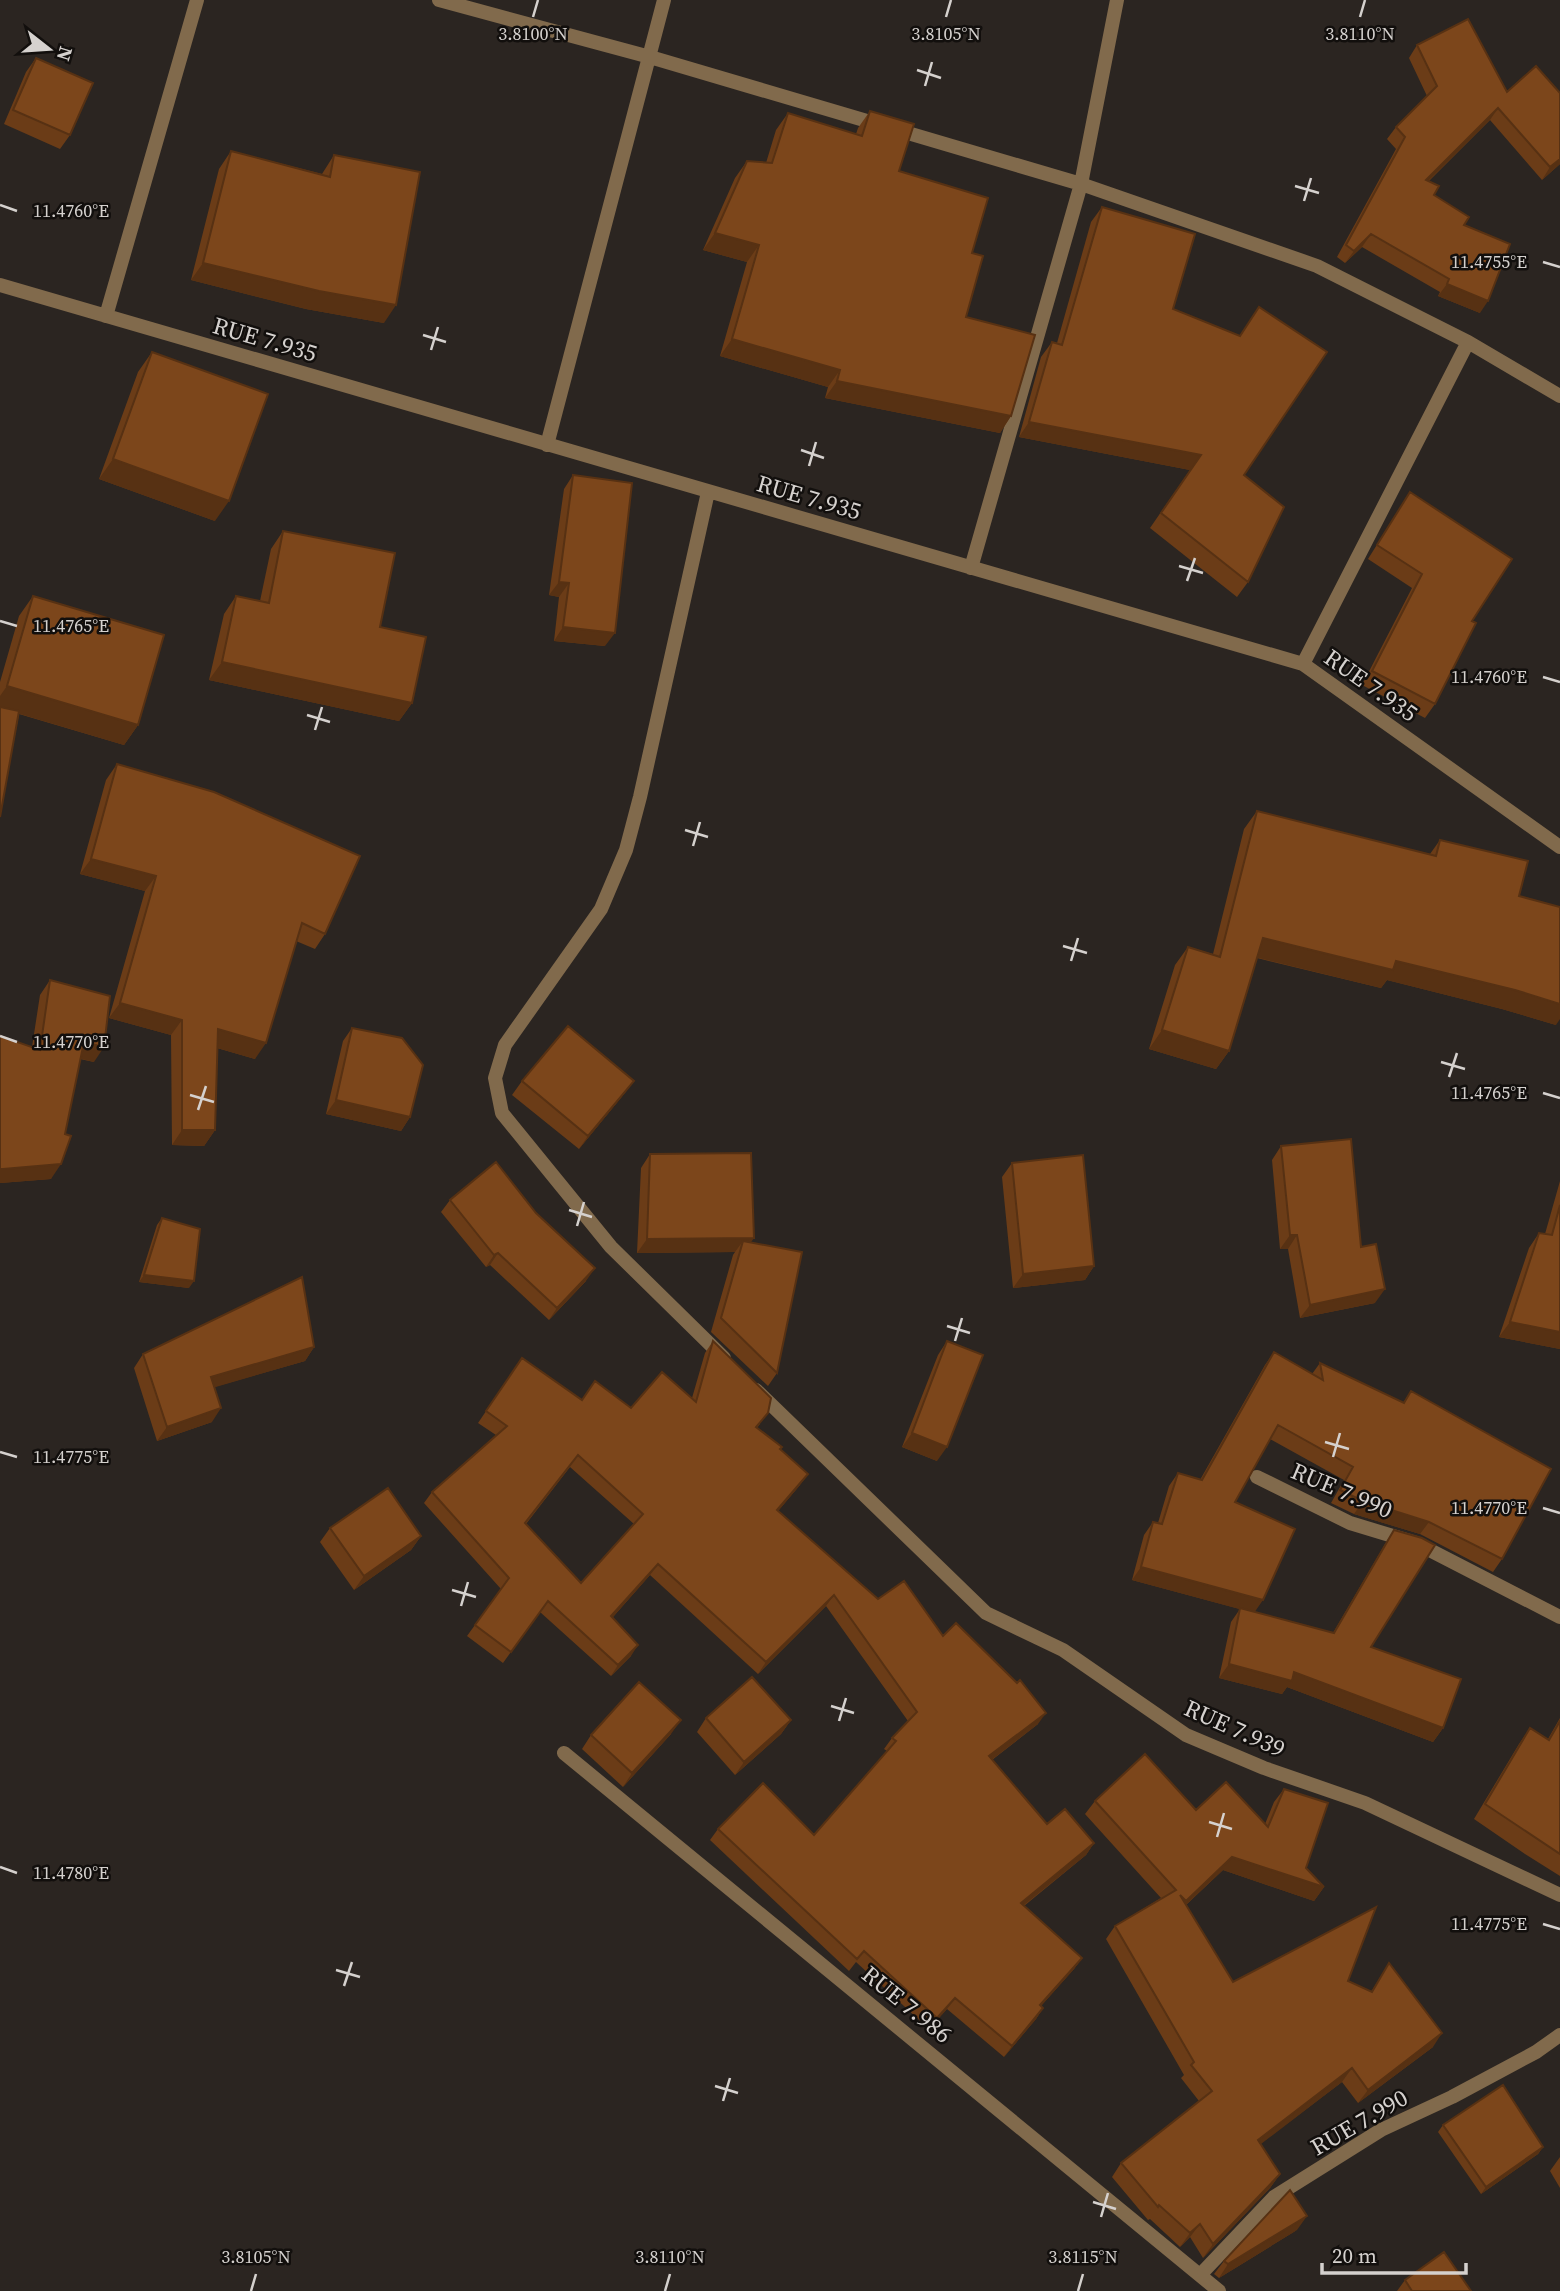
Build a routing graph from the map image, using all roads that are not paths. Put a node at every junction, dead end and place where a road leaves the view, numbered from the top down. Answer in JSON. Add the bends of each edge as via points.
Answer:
{"nodes":[{"id":1,"x":197,"y":0,"type":"edge"},
{"id":2,"x":439,"y":0,"type":"edge"},
{"id":3,"x":664,"y":0,"type":"edge"},
{"id":4,"x":1116,"y":0,"type":"edge"},
{"id":5,"x":650,"y":57,"type":"junction"},
{"id":6,"x":1082,"y":184,"type":"junction"},
{"id":7,"x":0,"y":285,"type":"edge"},
{"id":8,"x":106,"y":316,"type":"junction"},
{"id":9,"x":1468,"y":342,"type":"junction"},
{"id":10,"x":1560,"y":396,"type":"edge"},
{"id":11,"x":547,"y":445,"type":"junction"},
{"id":12,"x":708,"y":492,"type":"junction"},
{"id":13,"x":971,"y":568,"type":"junction"},
{"id":14,"x":1303,"y":664,"type":"junction"},
{"id":15,"x":1560,"y":846,"type":"edge"},
{"id":16,"x":1257,"y":1477,"type":"edge"},
{"id":17,"x":1560,"y":1617,"type":"edge"},
{"id":18,"x":564,"y":1753,"type":"dead end"},
{"id":19,"x":1560,"y":1895,"type":"edge"},
{"id":20,"x":1560,"y":2035,"type":"edge"},
{"id":21,"x":1201,"y":2274,"type":"junction"},
{"id":22,"x":1219,"y":2291,"type":"edge"}],
"edges":[{"from":1,"to":8,"type":"street"},
{"from":2,"to":5,"type":"street"},
{"from":3,"to":5,"type":"street"},
{"from":4,"to":6,"type":"street"},
{"from":5,"to":6,"type":"street"},
{"from":5,"to":11,"type":"street"},
{"from":6,"to":9,"type":"street","via":[[1317,266]]},
{"from":6,"to":13,"type":"street"},
{"from":7,"to":8,"type":"street","name":"RUE 7.935"},
{"from":8,"to":11,"type":"street","name":"RUE 7.935"},
{"from":9,"to":10,"type":"street"},
{"from":9,"to":14,"type":"street"},
{"from":11,"to":12,"type":"street","name":"RUE 7.935"},
{"from":12,"to":13,"type":"street","name":"RUE 7.935"},
{"from":12,"to":19,"type":"street","name":"RUE 7.939","via":[[626,850],[601,909],[506,1045],[495,1078],[502,1113],[611,1247],[986,1613],[1063,1650],[1185,1735],[1365,1803]]},
{"from":13,"to":14,"type":"street","name":"RUE 7.935"},
{"from":14,"to":15,"type":"street","name":"RUE 7.935"},
{"from":16,"to":17,"type":"street","name":"RUE 7.990","via":[[1349,1523],[1416,1543]]},
{"from":18,"to":21,"type":"street","name":"RUE 7.986"},
{"from":20,"to":21,"type":"street","name":"RUE 7.990","via":[[1464,2091],[1381,2130],[1274,2197]]},
{"from":21,"to":22,"type":"street","name":"RUE 7.986"}]}
